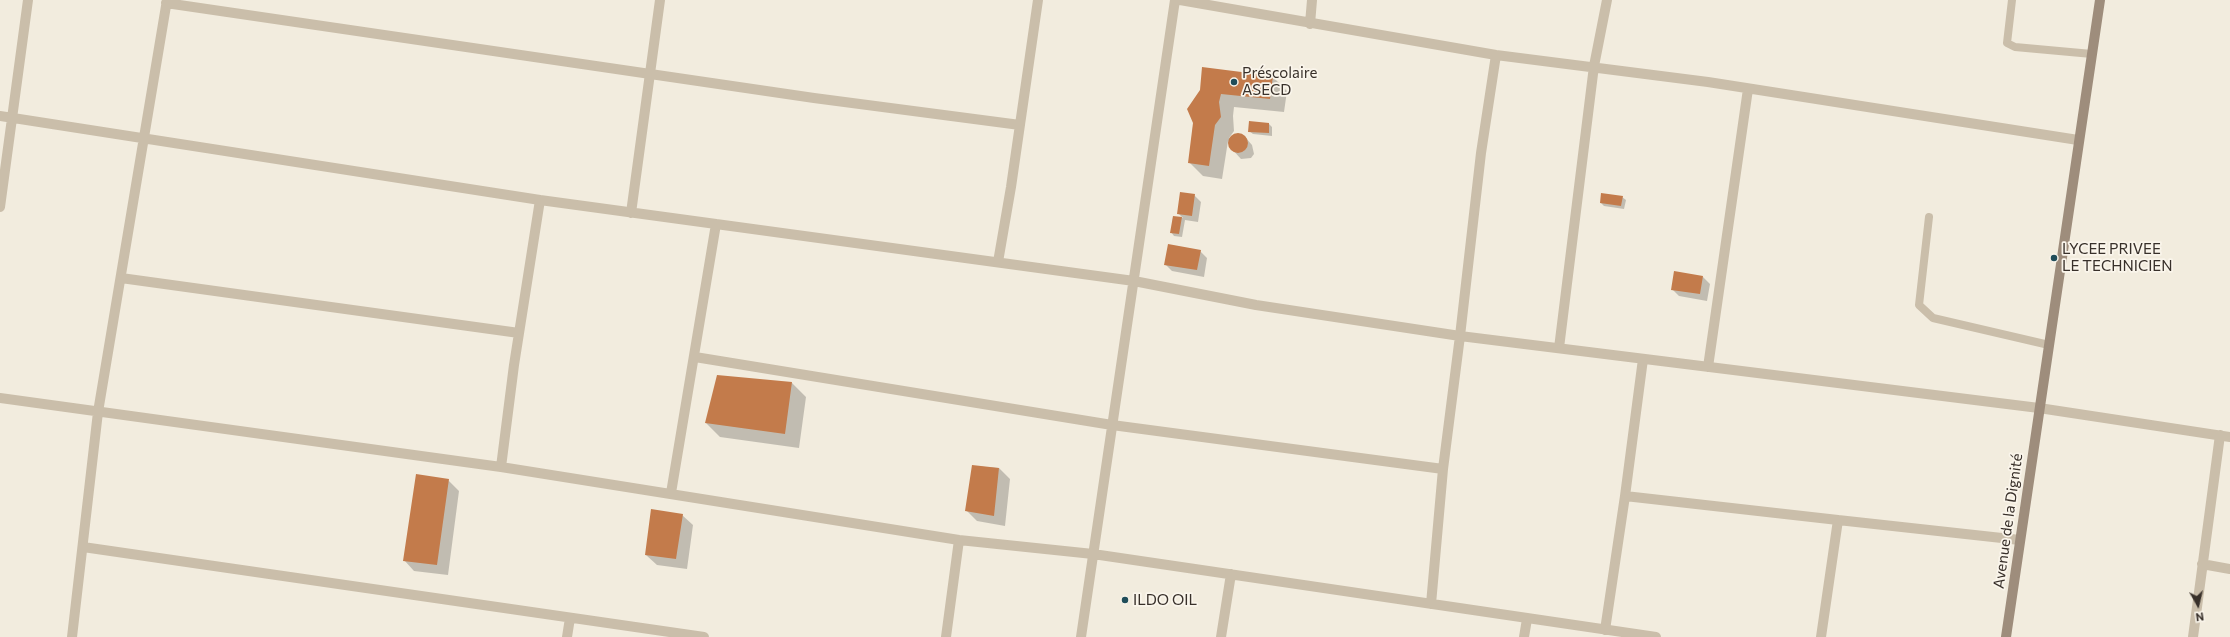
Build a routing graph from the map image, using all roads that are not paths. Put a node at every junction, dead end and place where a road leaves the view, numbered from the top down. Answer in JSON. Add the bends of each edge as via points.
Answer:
{"nodes":[{"id":1,"x":28,"y":0,"type":"edge"},
{"id":2,"x":660,"y":0,"type":"edge"},
{"id":3,"x":1038,"y":0,"type":"edge"},
{"id":4,"x":1175,"y":0,"type":"edge"},
{"id":5,"x":1180,"y":0,"type":"edge"},
{"id":6,"x":1312,"y":0,"type":"edge"},
{"id":7,"x":1607,"y":0,"type":"edge"},
{"id":8,"x":2012,"y":0,"type":"edge"},
{"id":9,"x":2100,"y":0,"type":"edge"},
{"id":10,"x":166,"y":2,"type":"edge"},
{"id":11,"x":1310,"y":24,"type":"junction"},
{"id":12,"x":2092,"y":54,"type":"junction"},
{"id":13,"x":1496,"y":55,"type":"junction"},
{"id":14,"x":1594,"y":66,"type":"junction"},
{"id":15,"x":649,"y":73,"type":"junction"},
{"id":16,"x":1748,"y":89,"type":"junction"},
{"id":17,"x":0,"y":116,"type":"edge"},
{"id":18,"x":12,"y":118,"type":"junction"},
{"id":19,"x":1020,"y":125,"type":"junction"},
{"id":20,"x":143,"y":137,"type":"junction"},
{"id":21,"x":2078,"y":140,"type":"junction"},
{"id":22,"x":540,"y":200,"type":"junction"},
{"id":23,"x":0,"y":207,"type":"edge"},
{"id":24,"x":631,"y":213,"type":"junction"},
{"id":25,"x":1929,"y":217,"type":"dead end"},
{"id":26,"x":716,"y":224,"type":"junction"},
{"id":27,"x":998,"y":262,"type":"junction"},
{"id":28,"x":121,"y":278,"type":"junction"},
{"id":29,"x":1134,"y":282,"type":"junction"},
{"id":30,"x":519,"y":333,"type":"junction"},
{"id":31,"x":1460,"y":336,"type":"junction"},
{"id":32,"x":2049,"y":345,"type":"junction"},
{"id":33,"x":1559,"y":348,"type":"junction"},
{"id":34,"x":695,"y":357,"type":"junction"},
{"id":35,"x":1643,"y":359,"type":"junction"},
{"id":36,"x":1708,"y":367,"type":"junction"},
{"id":37,"x":0,"y":398,"type":"edge"},
{"id":38,"x":2039,"y":408,"type":"junction"},
{"id":39,"x":98,"y":412,"type":"junction"},
{"id":40,"x":1112,"y":425,"type":"junction"},
{"id":41,"x":2225,"y":436,"type":"edge"},
{"id":42,"x":501,"y":466,"type":"junction"},
{"id":43,"x":1443,"y":469,"type":"junction"},
{"id":44,"x":671,"y":493,"type":"junction"},
{"id":45,"x":1626,"y":496,"type":"junction"},
{"id":46,"x":1838,"y":520,"type":"junction"},
{"id":47,"x":959,"y":540,"type":"junction"},
{"id":48,"x":2020,"y":540,"type":"junction"},
{"id":49,"x":83,"y":547,"type":"junction"},
{"id":50,"x":1093,"y":554,"type":"junction"},
{"id":51,"x":2202,"y":564,"type":"junction"},
{"id":52,"x":2230,"y":569,"type":"edge"},
{"id":53,"x":1231,"y":574,"type":"junction"},
{"id":54,"x":1431,"y":604,"type":"junction"},
{"id":55,"x":570,"y":618,"type":"junction"},
{"id":56,"x":1527,"y":618,"type":"junction"},
{"id":57,"x":1605,"y":630,"type":"junction"},
{"id":58,"x":72,"y":637,"type":"edge"},
{"id":59,"x":567,"y":637,"type":"edge"},
{"id":60,"x":704,"y":637,"type":"edge"},
{"id":61,"x":946,"y":637,"type":"edge"},
{"id":62,"x":1081,"y":637,"type":"edge"},
{"id":63,"x":1221,"y":637,"type":"edge"},
{"id":64,"x":1524,"y":637,"type":"edge"},
{"id":65,"x":1656,"y":637,"type":"edge"},
{"id":66,"x":1820,"y":637,"type":"edge"},
{"id":67,"x":2006,"y":637,"type":"edge"},
{"id":68,"x":2193,"y":637,"type":"edge"}],
"edges":[{"from":1,"to":18,"type":"street"},
{"from":2,"to":15,"type":"street"},
{"from":3,"to":19,"type":"street"},
{"from":4,"to":29,"type":"street"},
{"from":5,"to":11,"type":"street"},
{"from":6,"to":11,"type":"street"},
{"from":7,"to":14,"type":"street"},
{"from":8,"to":12,"type":"lane","via":[[2007,43],[2015,47]]},
{"from":9,"to":12,"type":"street","name":"Avenue de la Dignité"},
{"from":10,"to":15,"type":"street"},
{"from":10,"to":20,"type":"street"},
{"from":11,"to":13,"type":"street"},
{"from":12,"to":21,"type":"street","name":"Avenue de la Dignité"},
{"from":13,"to":14,"type":"street"},
{"from":13,"to":31,"type":"street","via":[[1481,153]]},
{"from":14,"to":16,"type":"street"},
{"from":14,"to":33,"type":"street"},
{"from":15,"to":19,"type":"street"},
{"from":15,"to":24,"type":"street"},
{"from":16,"to":21,"type":"street"},
{"from":16,"to":36,"type":"street"},
{"from":17,"to":18,"type":"street"},
{"from":18,"to":20,"type":"street"},
{"from":18,"to":23,"type":"street"},
{"from":19,"to":27,"type":"street"},
{"from":20,"to":22,"type":"street"},
{"from":20,"to":28,"type":"street"},
{"from":21,"to":32,"type":"street","name":"Avenue de la Dignité"},
{"from":22,"to":24,"type":"street"},
{"from":22,"to":30,"type":"street"},
{"from":24,"to":26,"type":"street"},
{"from":25,"to":32,"type":"lane","via":[[1919,305],[1933,318]]},
{"from":26,"to":27,"type":"street"},
{"from":26,"to":34,"type":"street"},
{"from":27,"to":29,"type":"street"},
{"from":28,"to":30,"type":"street"},
{"from":28,"to":39,"type":"street"},
{"from":29,"to":31,"type":"street","via":[[1256,305]]},
{"from":29,"to":40,"type":"street"},
{"from":30,"to":42,"type":"street"},
{"from":31,"to":33,"type":"street"},
{"from":31,"to":43,"type":"street"},
{"from":32,"to":38,"type":"street","name":"Avenue de la Dignité"},
{"from":33,"to":35,"type":"street"},
{"from":34,"to":40,"type":"street"},
{"from":34,"to":44,"type":"street"},
{"from":35,"to":36,"type":"street"},
{"from":35,"to":45,"type":"street"},
{"from":36,"to":38,"type":"street"},
{"from":37,"to":39,"type":"street"},
{"from":38,"to":41,"type":"street"},
{"from":38,"to":48,"type":"street","name":"Avenue de la Dignité"},
{"from":39,"to":42,"type":"street"},
{"from":39,"to":49,"type":"street"},
{"from":40,"to":43,"type":"street"},
{"from":40,"to":50,"type":"street"},
{"from":41,"to":51,"type":"street"},
{"from":42,"to":44,"type":"street"},
{"from":43,"to":54,"type":"street"},
{"from":44,"to":47,"type":"street"},
{"from":45,"to":46,"type":"street"},
{"from":45,"to":57,"type":"street"},
{"from":46,"to":48,"type":"street"},
{"from":46,"to":66,"type":"street"},
{"from":47,"to":50,"type":"street"},
{"from":47,"to":61,"type":"street"},
{"from":48,"to":67,"type":"street","name":"Avenue de la Dignité"},
{"from":49,"to":55,"type":"street"},
{"from":49,"to":58,"type":"street"},
{"from":50,"to":53,"type":"street"},
{"from":50,"to":62,"type":"street"},
{"from":51,"to":52,"type":"street"},
{"from":51,"to":68,"type":"street"},
{"from":53,"to":54,"type":"street"},
{"from":53,"to":63,"type":"street"},
{"from":54,"to":56,"type":"street"},
{"from":55,"to":59,"type":"street"},
{"from":55,"to":60,"type":"street"},
{"from":56,"to":57,"type":"street"},
{"from":56,"to":64,"type":"street"},
{"from":57,"to":65,"type":"street"}]}
